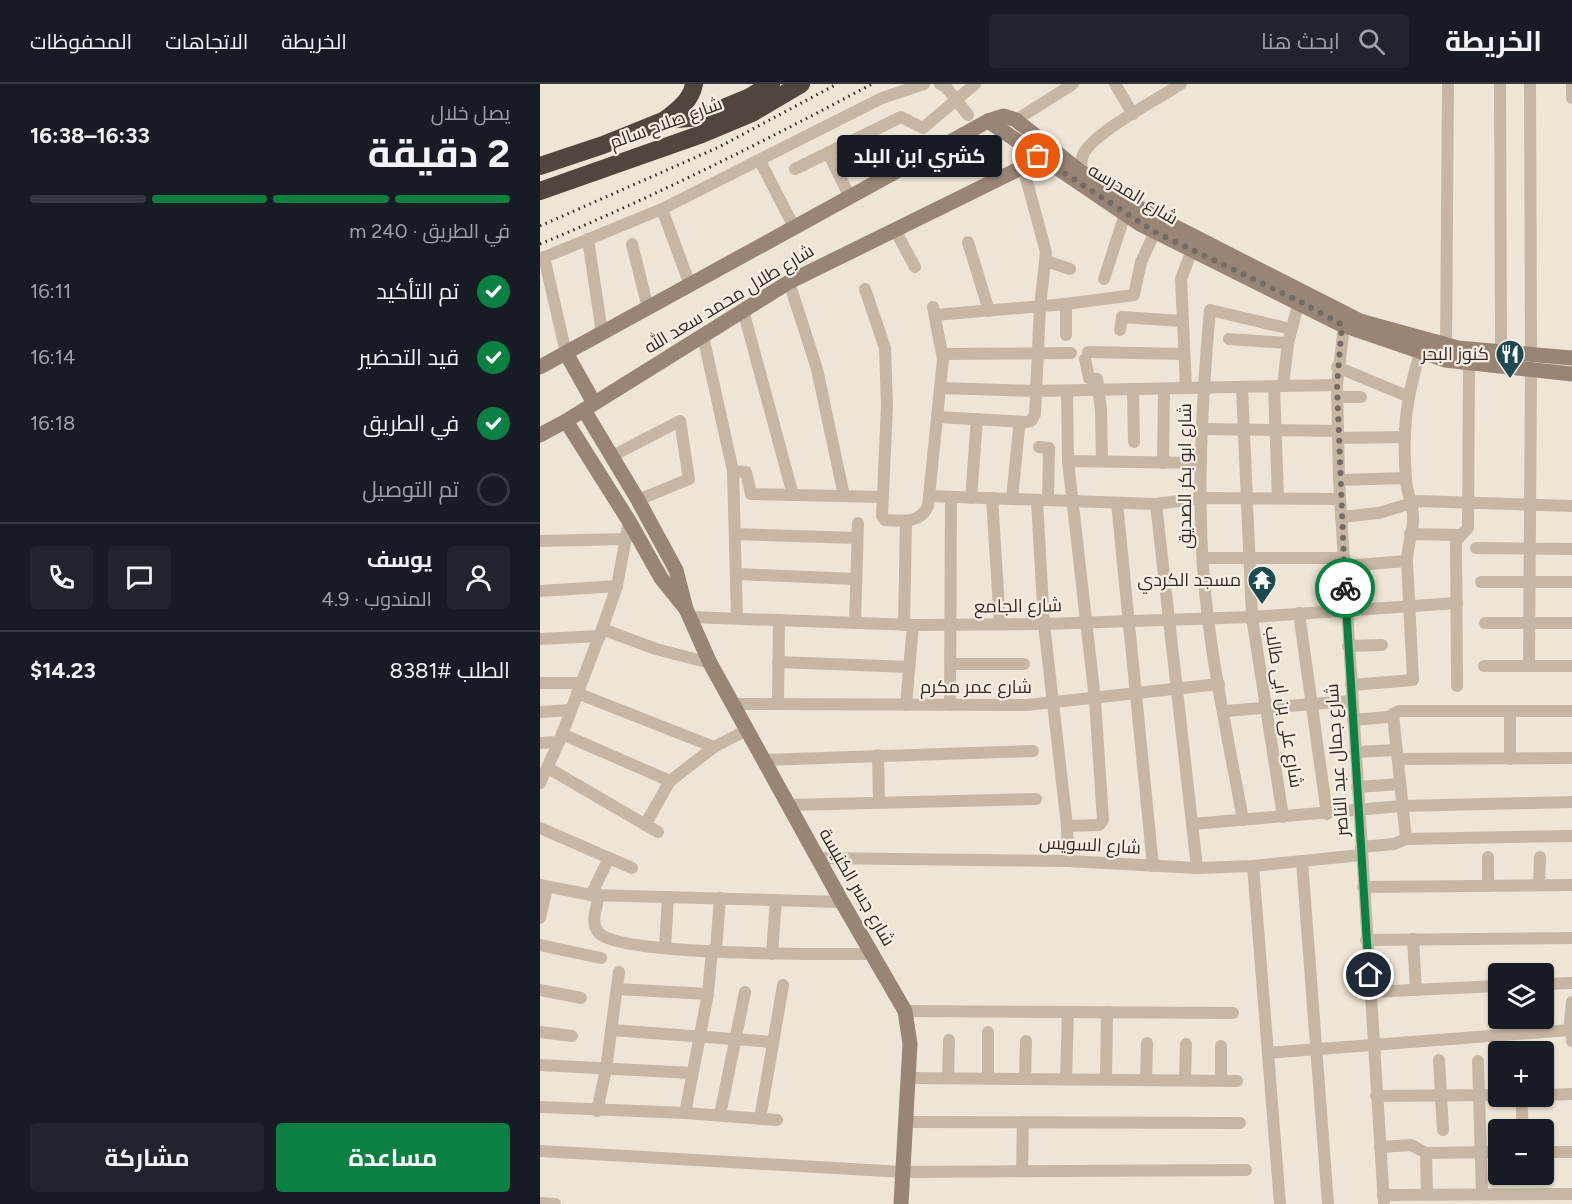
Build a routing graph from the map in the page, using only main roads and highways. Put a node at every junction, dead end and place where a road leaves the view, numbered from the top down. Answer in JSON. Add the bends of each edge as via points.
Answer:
{"nodes":[{"id":1,"x":694,"y":84,"type":"edge"},
{"id":2,"x":771,"y":84,"type":"edge"},
{"id":3,"x":801,"y":84,"type":"edge"},
{"id":4,"x":988,"y":121,"type":"junction"},
{"id":5,"x":657,"y":123,"type":"junction"},
{"id":6,"x":659,"y":149,"type":"junction"},
{"id":7,"x":1038,"y":156,"type":"junction"},
{"id":8,"x":540,"y":166,"type":"edge"},
{"id":9,"x":1082,"y":179,"type":"junction"},
{"id":10,"x":541,"y":192,"type":"edge"},
{"id":11,"x":1344,"y":319,"type":"junction"},
{"id":12,"x":1445,"y":352,"type":"junction"},
{"id":13,"x":566,"y":353,"type":"junction"},
{"id":14,"x":1572,"y":358,"type":"edge"},
{"id":15,"x":1531,"y":362,"type":"junction"},
{"id":16,"x":540,"y":367,"type":"edge"},
{"id":17,"x":1572,"y":374,"type":"edge"},
{"id":18,"x":589,"y":407,"type":"junction"},
{"id":19,"x":566,"y":421,"type":"junction"},
{"id":20,"x":540,"y":435,"type":"edge"},
{"id":21,"x":688,"y":613,"type":"junction"},
{"id":22,"x":901,"y":1204,"type":"edge"}],
"edges":[{"from":1,"to":5,"type":"highway","via":[[683,105]]},
{"from":2,"to":5,"type":"highway","name":"شارع صلاح سالم","via":[[702,117]]},
{"from":3,"to":6,"type":"highway","name":"شارع صلاح سالم","via":[[752,112]]},
{"from":4,"to":7,"type":"main road","name":"شارع المدرسه"},
{"from":4,"to":9,"type":"main road","name":"شارع المدرسه","via":[[1004,116],[1016,120]]},
{"from":4,"to":13,"type":"main road","name":"شارع طلال محمد سعد الله"},
{"from":5,"to":6,"type":"highway"},
{"from":5,"to":8,"type":"highway","name":"شارع صلاح سالم"},
{"from":6,"to":10,"type":"highway","name":"شارع صلاح سالم"},
{"from":7,"to":9,"type":"main road","name":"شارع المدرسه"},
{"from":7,"to":18,"type":"main road","name":"شارع طلال محمد سعد الله","via":[[1023,167],[789,282]]},
{"from":9,"to":11,"type":"main road","name":"شارع المدرسه"},
{"from":9,"to":11,"type":"main road","name":"شارع المدرسه","via":[[1125,214],[1155,232]]},
{"from":11,"to":12,"type":"main road","name":"شارع المدرسه","via":[[1371,324]]},
{"from":11,"to":12,"type":"main road","name":"شارع المدرسه","via":[[1420,353]]},
{"from":12,"to":15,"type":"main road","name":"شارع المدرسه","via":[[1501,352]]},
{"from":12,"to":15,"type":"main road","name":"شارع المدرسه","via":[[1469,364]]},
{"from":13,"to":16,"type":"main road","name":"شارع طلال محمد سعد الله"},
{"from":13,"to":18,"type":"main road","name":"شارع جسر الكنيسة"},
{"from":14,"to":15,"type":"main road","name":"شارع المدرسه"},
{"from":15,"to":17,"type":"main road","name":"شارع المدرسه"},
{"from":18,"to":19,"type":"main road","name":"شارع طلال محمد سعد الله"},
{"from":18,"to":21,"type":"main road","name":"شارع جسر الكنيسة","via":[[676,570]]},
{"from":19,"to":20,"type":"main road","name":"شارع طلال محمد سعد الله"},
{"from":19,"to":21,"type":"main road","name":"شارع جسر الكنيسة","via":[[661,578]]},
{"from":21,"to":22,"type":"main road","name":"شارع جسر الكنيسة","via":[[732,704],[905,1011],[910,1033]]}]}
